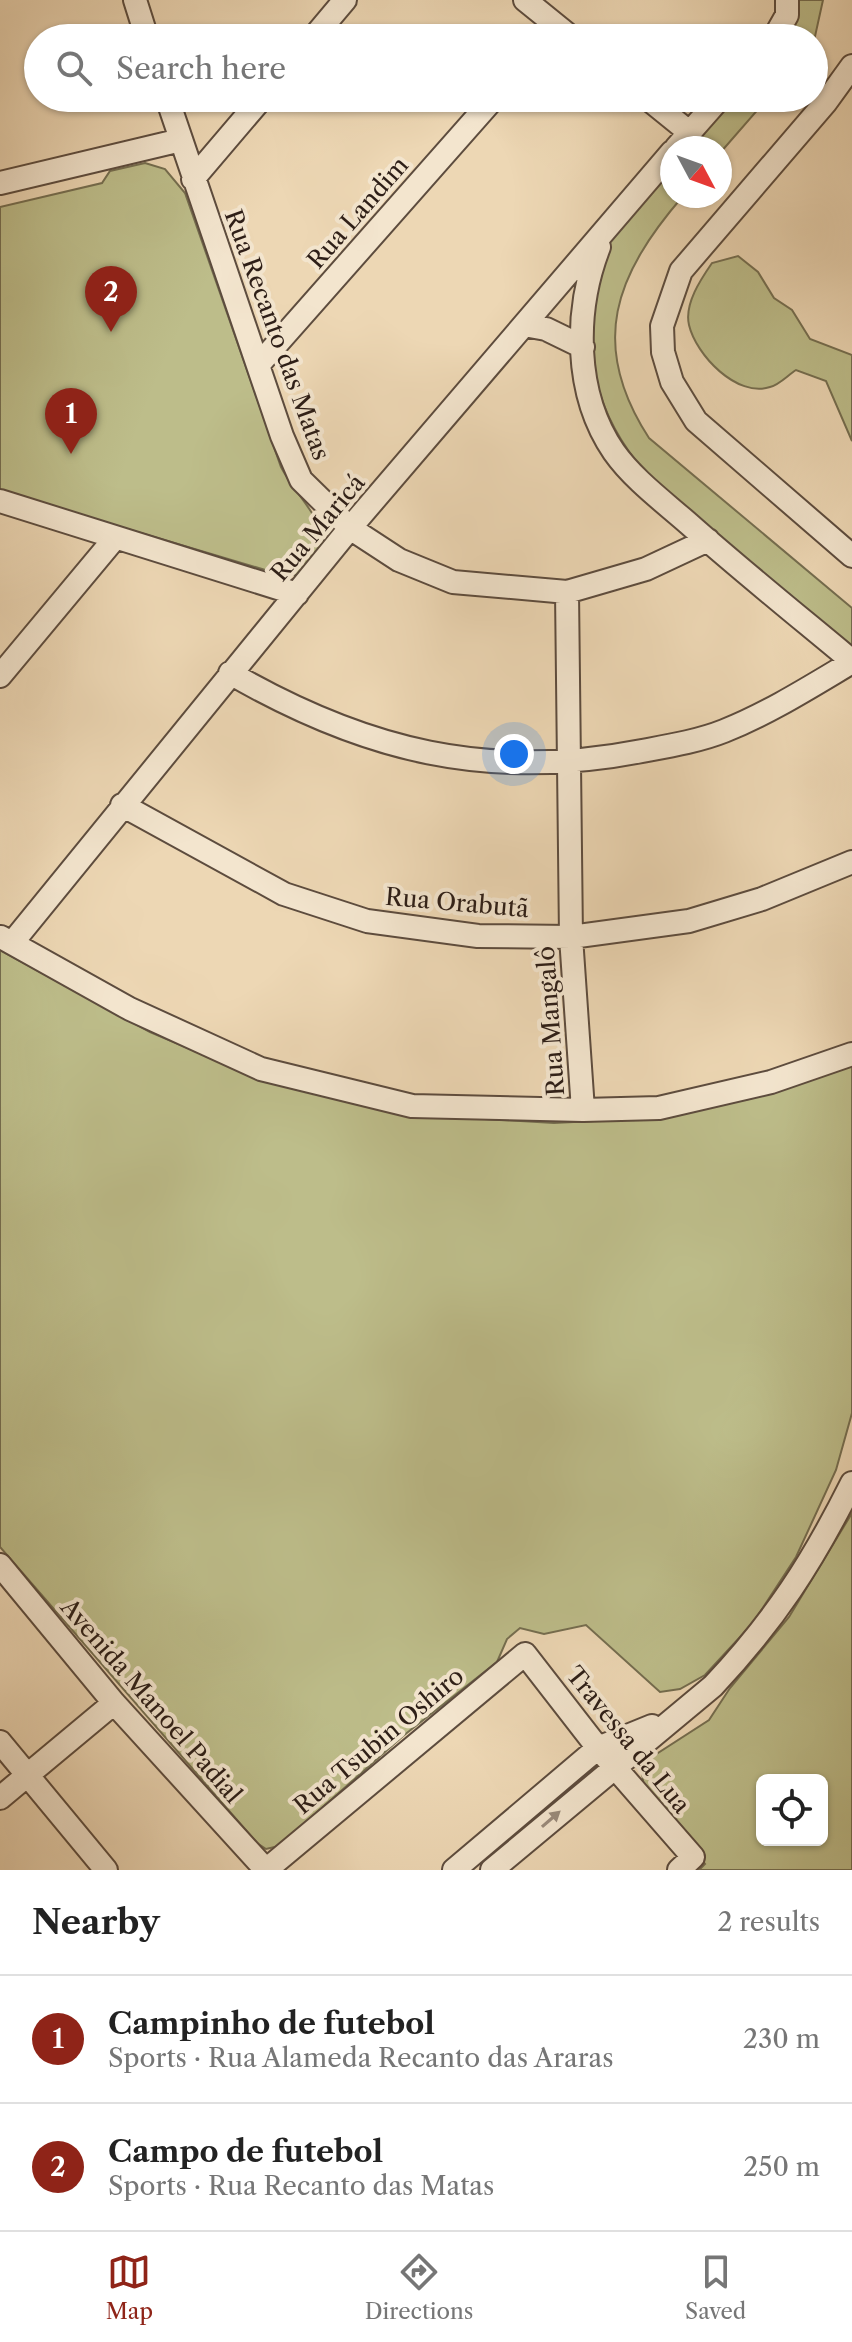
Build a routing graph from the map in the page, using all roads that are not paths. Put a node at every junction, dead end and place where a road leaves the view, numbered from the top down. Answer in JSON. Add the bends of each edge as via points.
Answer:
{"nodes":[{"id":1,"x":135,"y":0,"type":"edge"},
{"id":2,"x":345,"y":0,"type":"edge"},
{"id":3,"x":525,"y":0,"type":"edge"},
{"id":4,"x":787,"y":0,"type":"edge"},
{"id":5,"x":143,"y":24,"type":"edge"},
{"id":6,"x":325,"y":24,"type":"edge"},
{"id":7,"x":549,"y":24,"type":"edge"},
{"id":8,"x":782,"y":24,"type":"edge"},
{"id":9,"x":852,"y":66,"type":"edge"},
{"id":10,"x":828,"y":99,"type":"edge"},
{"id":11,"x":172,"y":112,"type":"edge"},
{"id":12,"x":250,"y":112,"type":"edge"},
{"id":13,"x":482,"y":112,"type":"edge"},
{"id":14,"x":657,"y":112,"type":"edge"},
{"id":15,"x":708,"y":112,"type":"edge"},
{"id":16,"x":817,"y":112,"type":"edge"},
{"id":17,"x":673,"y":136,"type":"edge"},
{"id":18,"x":686,"y":136,"type":"edge"},
{"id":19,"x":181,"y":140,"type":"junction"},
{"id":20,"x":660,"y":166,"type":"edge"},
{"id":21,"x":193,"y":179,"type":"junction"},
{"id":22,"x":0,"y":183,"type":"edge"},
{"id":23,"x":605,"y":231,"type":"junction"},
{"id":24,"x":524,"y":325,"type":"junction"},
{"id":25,"x":583,"y":347,"type":"junction"},
{"id":26,"x":260,"y":363,"type":"junction"},
{"id":27,"x":0,"y":501,"type":"edge"},
{"id":28,"x":350,"y":528,"type":"junction"},
{"id":29,"x":115,"y":538,"type":"junction"},
{"id":30,"x":708,"y":540,"type":"junction"},
{"id":31,"x":852,"y":556,"type":"edge"},
{"id":32,"x":567,"y":592,"type":"junction"},
{"id":33,"x":297,"y":594,"type":"junction"},
{"id":34,"x":852,"y":662,"type":"edge"},
{"id":35,"x":230,"y":673,"type":"junction"},
{"id":36,"x":0,"y":676,"type":"edge"},
{"id":37,"x":570,"y":763,"type":"junction"},
{"id":38,"x":122,"y":805,"type":"junction"},
{"id":39,"x":852,"y":862,"type":"edge"},
{"id":40,"x":571,"y":937,"type":"junction"},
{"id":41,"x":6,"y":940,"type":"edge"},
{"id":42,"x":852,"y":1054,"type":"edge"},
{"id":43,"x":583,"y":1110,"type":"junction"},
{"id":44,"x":852,"y":1483,"type":"edge"},
{"id":45,"x":0,"y":1565,"type":"edge"},
{"id":46,"x":525,"y":1654,"type":"joint"},
{"id":47,"x":114,"y":1703,"type":"junction"},
{"id":48,"x":675,"y":1716,"type":"junction"},
{"id":49,"x":0,"y":1742,"type":"edge"},
{"id":50,"x":598,"y":1748,"type":"junction"},
{"id":51,"x":613,"y":1766,"type":"junction"},
{"id":52,"x":28,"y":1775,"type":"junction"},
{"id":53,"x":0,"y":1798,"type":"edge"},
{"id":54,"x":686,"y":1864,"type":"edge"},
{"id":55,"x":106,"y":1870,"type":"edge"},
{"id":56,"x":266,"y":1870,"type":"edge"},
{"id":57,"x":454,"y":1870,"type":"edge"},
{"id":58,"x":492,"y":1870,"type":"edge"}],
"edges":[{"from":1,"to":5,"type":"street"},
{"from":2,"to":6,"type":"street"},
{"from":3,"to":7,"type":"street"},
{"from":4,"to":8,"type":"street"},
{"from":9,"to":10,"type":"street"},
{"from":11,"to":19,"type":"street","name":"Rua Recanto das Matas"},
{"from":12,"to":21,"type":"street"},
{"from":13,"to":26,"type":"street","name":"Rua Landim"},
{"from":14,"to":17,"type":"street"},
{"from":15,"to":18,"type":"street","name":"Rua Maricá"},
{"from":16,"to":31,"type":"street","via":[[681,271],[662,326],[663,352],[672,382],[696,421]]},
{"from":19,"to":21,"type":"street","name":"Rua Recanto das Matas"},
{"from":19,"to":22,"type":"street"},
{"from":20,"to":23,"type":"street","name":"Rua Maricá"},
{"from":21,"to":26,"type":"street","name":"Rua Recanto das Matas"},
{"from":23,"to":24,"type":"street","name":"Rua Maricá"},
{"from":23,"to":25,"type":"street","via":[[589,271],[581,321]]},
{"from":24,"to":25,"type":"street"},
{"from":24,"to":28,"type":"street","name":"Rua Maricá"},
{"from":25,"to":30,"type":"street","via":[[595,416],[615,453]]},
{"from":26,"to":28,"type":"street","name":"Rua Recanto das Matas","via":[[301,480]]},
{"from":27,"to":29,"type":"street"},
{"from":28,"to":32,"type":"street","name":"Rua Recanto das Matas","via":[[399,560],[453,582]]},
{"from":28,"to":33,"type":"street","name":"Rua Maricá"},
{"from":29,"to":33,"type":"street"},
{"from":29,"to":36,"type":"street"},
{"from":30,"to":32,"type":"street","name":"Rua Recanto das Matas","via":[[646,569]]},
{"from":30,"to":34,"type":"street"},
{"from":32,"to":37,"type":"street","name":"Rua Mangalô"},
{"from":33,"to":35,"type":"street","name":"Rua Maricá"},
{"from":34,"to":37,"type":"street","via":[[722,732]]},
{"from":35,"to":37,"type":"street","via":[[333,725],[419,753],[491,763]]},
{"from":35,"to":38,"type":"street","name":"Rua Maricá"},
{"from":37,"to":40,"type":"street","name":"Rua Mangalô"},
{"from":38,"to":40,"type":"street","name":"Rua Orabutã","via":[[284,894],[367,921],[478,936]]},
{"from":38,"to":41,"type":"street","name":"Rua Maricá"},
{"from":39,"to":40,"type":"street","name":"Rua Orabutã","via":[[762,899],[689,921]]},
{"from":40,"to":43,"type":"street","name":"Rua Mangalô"},
{"from":41,"to":43,"type":"street","via":[[130,1009],[261,1069],[412,1106]]},
{"from":42,"to":43,"type":"street","via":[[771,1082],[659,1108]]},
{"from":44,"to":48,"type":"street","via":[[792,1593],[737,1660]]},
{"from":45,"to":47,"type":"street","name":"Avenida Manoel Padial"},
{"from":46,"to":50,"type":"street","name":"Travessa da Lua"},
{"from":46,"to":56,"type":"street","name":"Rua Tsubin Oshiro"},
{"from":47,"to":52,"type":"street"},
{"from":47,"to":56,"type":"street","name":"Avenida Manoel Padial"},
{"from":48,"to":50,"type":"street"},
{"from":48,"to":51,"type":"street"},
{"from":49,"to":52,"type":"street"},
{"from":50,"to":51,"type":"street","name":"Travessa da Lua"},
{"from":50,"to":57,"type":"street"},
{"from":51,"to":54,"type":"street","name":"Travessa da Lua"},
{"from":58,"to":51,"type":"street","one_way":true},
{"from":52,"to":53,"type":"street"},
{"from":52,"to":55,"type":"street"}]}
